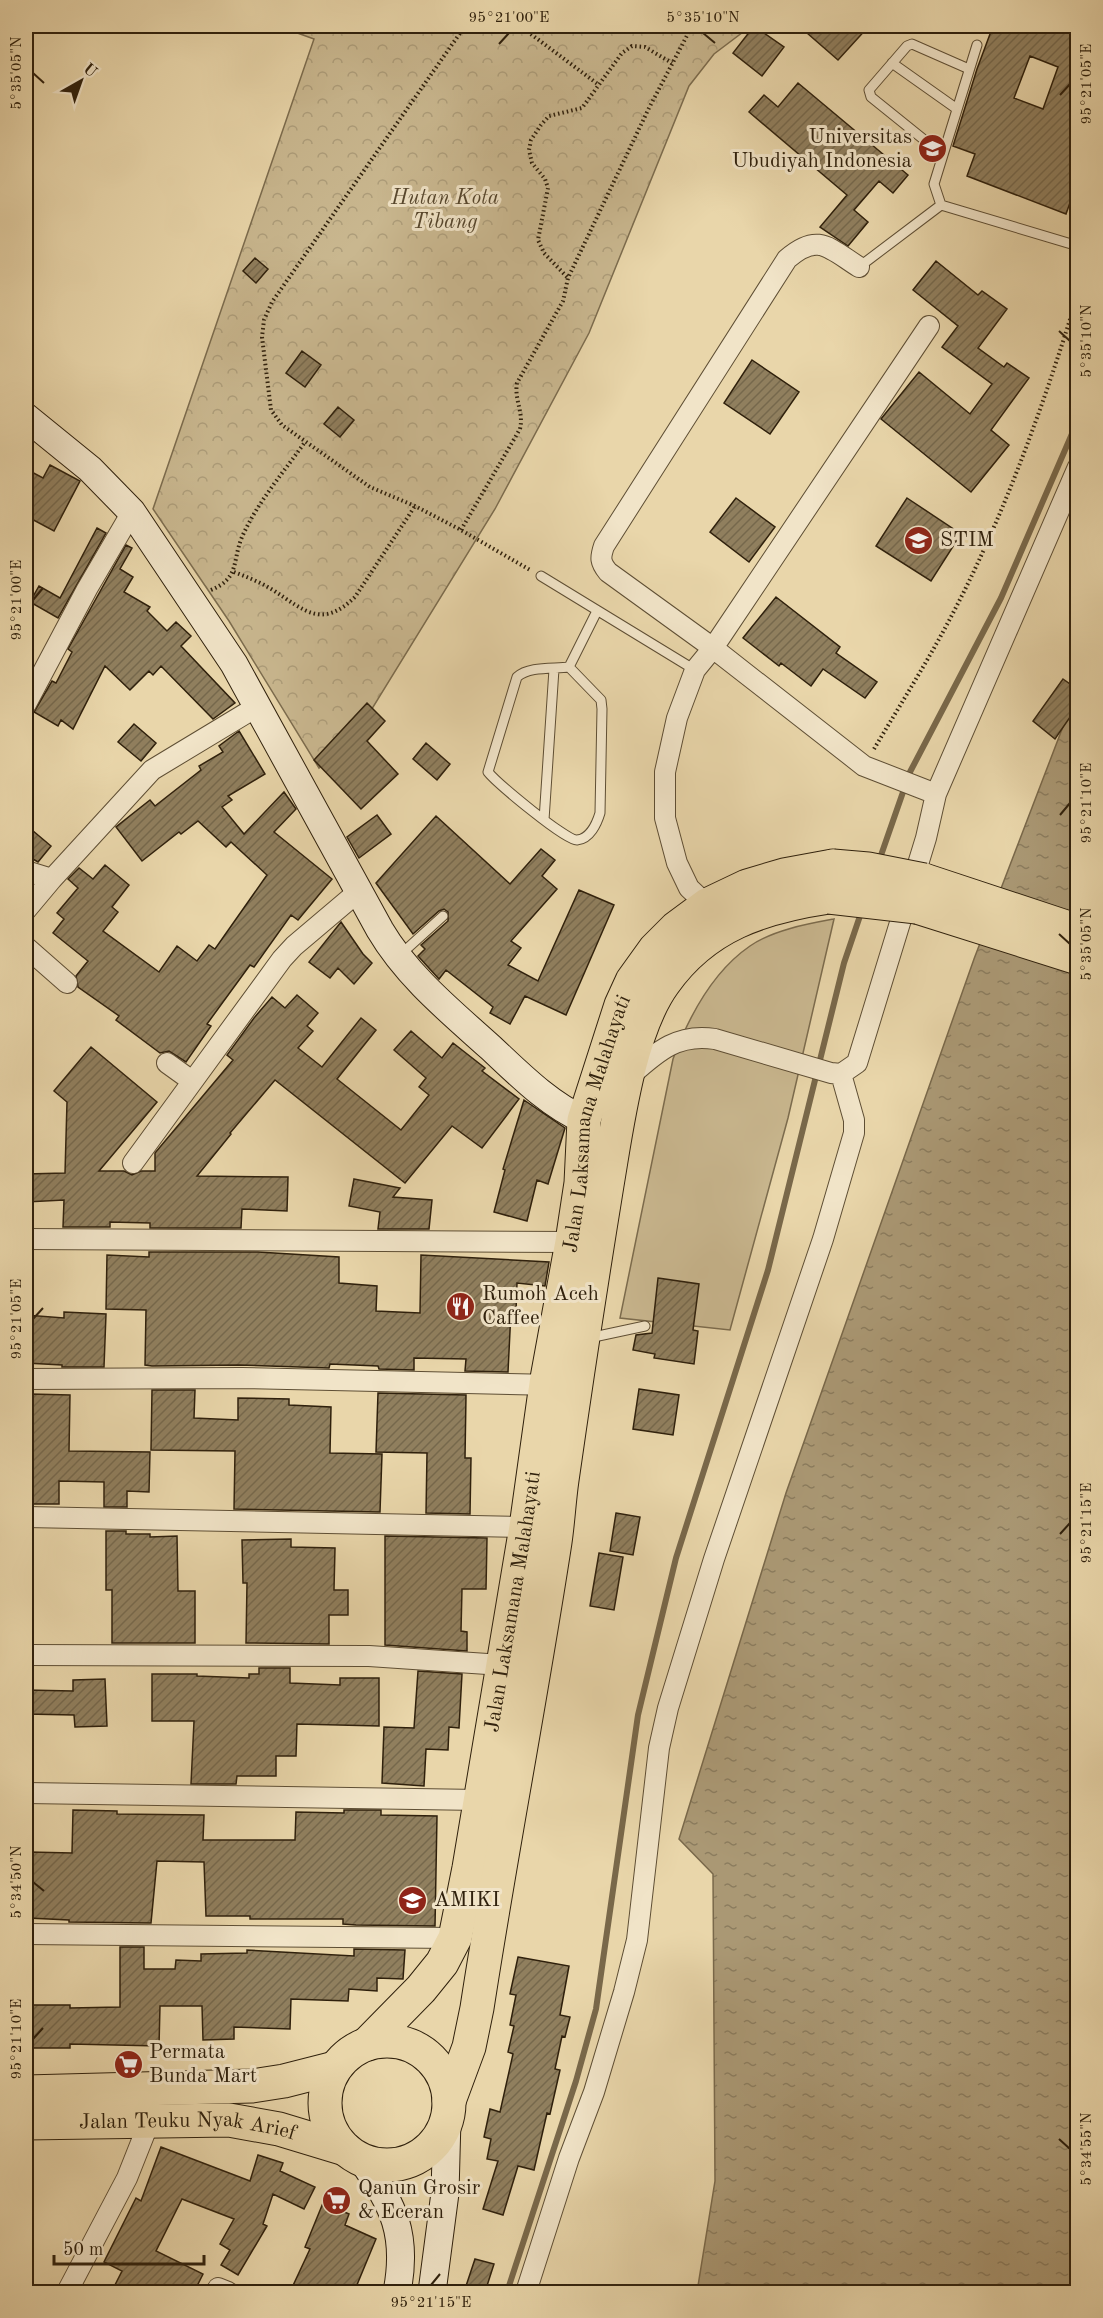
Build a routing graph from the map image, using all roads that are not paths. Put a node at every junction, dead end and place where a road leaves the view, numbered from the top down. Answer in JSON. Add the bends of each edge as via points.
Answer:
{"nodes":[{"id":1,"x":977,"y":45,"type":"dead end"},
{"id":2,"x":892,"y":63,"type":"junction"},
{"id":3,"x":969,"y":69,"type":"junction"},
{"id":4,"x":957,"y":110,"type":"junction"},
{"id":5,"x":943,"y":155,"type":"junction"},
{"id":6,"x":941,"y":205,"type":"junction"},
{"id":7,"x":1077,"y":246,"type":"edge"},
{"id":8,"x":860,"y":267,"type":"joint"},
{"id":9,"x":929,"y":326,"type":"dead end"},
{"id":10,"x":26,"y":419,"type":"edge"},
{"id":11,"x":1077,"y":467,"type":"edge"},
{"id":12,"x":132,"y":512,"type":"junction"},
{"id":13,"x":541,"y":576,"type":"road end"},
{"id":14,"x":597,"y":610,"type":"junction"},
{"id":15,"x":713,"y":648,"type":"junction"},
{"id":16,"x":569,"y":667,"type":"junction"},
{"id":17,"x":554,"y":669,"type":"junction"},
{"id":18,"x":695,"y":670,"type":"junction"},
{"id":19,"x":26,"y":704,"type":"edge"},
{"id":20,"x":258,"y":706,"type":"junction"},
{"id":21,"x":936,"y":794,"type":"junction"},
{"id":22,"x":544,"y":820,"type":"junction"},
{"id":23,"x":26,"y":871,"type":"edge"},
{"id":24,"x":52,"y":879,"type":"junction"},
{"id":25,"x":831,"y":882,"type":"junction"},
{"id":26,"x":359,"y":891,"type":"junction"},
{"id":27,"x":707,"y":905,"type":"junction"},
{"id":28,"x":26,"y":910,"type":"edge"},
{"id":29,"x":443,"y":916,"type":"dead end"},
{"id":30,"x":998,"y":918,"type":"junction"},
{"id":31,"x":1077,"y":931,"type":"edge"},
{"id":32,"x":26,"y":946,"type":"edge"},
{"id":33,"x":398,"y":957,"type":"junction"},
{"id":34,"x":1077,"y":958,"type":"edge"},
{"id":35,"x":67,"y":983,"type":"dead end"},
{"id":36,"x":167,"y":1063,"type":"dead end"},
{"id":37,"x":836,"y":1074,"type":"junction"},
{"id":38,"x":628,"y":1077,"type":"junction"},
{"id":39,"x":192,"y":1081,"type":"junction"},
{"id":40,"x":584,"y":1120,"type":"junction"},
{"id":41,"x":133,"y":1163,"type":"dead end"},
{"id":42,"x":26,"y":1239,"type":"edge"},
{"id":43,"x":572,"y":1242,"type":"junction"},
{"id":44,"x":645,"y":1326,"type":"dead end"},
{"id":45,"x":584,"y":1340,"type":"junction"},
{"id":46,"x":26,"y":1379,"type":"edge"},
{"id":47,"x":561,"y":1386,"type":"junction"},
{"id":48,"x":26,"y":1517,"type":"edge"},
{"id":49,"x":526,"y":1527,"type":"junction"},
{"id":50,"x":26,"y":1655,"type":"edge"},
{"id":51,"x":502,"y":1665,"type":"junction"},
{"id":52,"x":26,"y":1793,"type":"edge"},
{"id":53,"x":479,"y":1800,"type":"junction"},
{"id":54,"x":26,"y":1934,"type":"edge"},
{"id":55,"x":455,"y":1938,"type":"junction"},
{"id":56,"x":367,"y":2044,"type":"junction"},
{"id":57,"x":335,"y":2068,"type":"junction"},
{"id":58,"x":26,"y":2092,"type":"edge"},
{"id":59,"x":448,"y":2110,"type":"junction"},
{"id":60,"x":150,"y":2120,"type":"junction"},
{"id":61,"x":26,"y":2123,"type":"edge"},
{"id":62,"x":353,"y":2154,"type":"junction"},
{"id":63,"x":433,"y":2290,"type":"edge"},
{"id":64,"x":67,"y":2292,"type":"edge"},
{"id":65,"x":397,"y":2292,"type":"edge"},
{"id":66,"x":526,"y":2292,"type":"edge"}],
"edges":[{"from":1,"to":3,"type":"lane"},
{"from":2,"to":3,"type":"lane","via":[[912,44]]},
{"from":2,"to":4,"type":"lane"},
{"from":2,"to":5,"type":"lane","via":[[868,93]]},
{"from":3,"to":4,"type":"lane"},
{"from":4,"to":5,"type":"lane"},
{"from":5,"to":6,"type":"lane","via":[[934,184]]},
{"from":6,"to":7,"type":"lane"},
{"from":6,"to":8,"type":"lane"},
{"from":8,"to":15,"type":"street","via":[[822,245],[811,243],[787,259],[604,546],[600,557],[608,572]]},
{"from":9,"to":15,"type":"street"},
{"from":10,"to":12,"type":"street","via":[[90,469]]},
{"from":11,"to":21,"type":"street"},
{"from":12,"to":19,"type":"street"},
{"from":12,"to":20,"type":"street"},
{"from":13,"to":14,"type":"lane"},
{"from":14,"to":16,"type":"lane"},
{"from":14,"to":18,"type":"lane"},
{"from":15,"to":18,"type":"street"},
{"from":15,"to":21,"type":"street","via":[[871,769]]},
{"from":16,"to":17,"type":"lane"},
{"from":16,"to":22,"type":"lane","via":[[601,700],[600,813],[597,825],[584,839],[577,840],[566,837]]},
{"from":17,"to":22,"type":"lane"},
{"from":17,"to":22,"type":"lane","via":[[530,670],[517,677],[489,769],[490,775]]},
{"from":18,"to":27,"type":"street","via":[[677,717],[665,772],[665,818],[689,888]]},
{"from":20,"to":24,"type":"street","via":[[152,770]]},
{"from":20,"to":26,"type":"street"},
{"from":21,"to":37,"type":"street","via":[[857,1063]]},
{"from":23,"to":24,"type":"street"},
{"from":24,"to":28,"type":"street"},
{"from":25,"to":27,"type":"highway","name":"Jalan Laksamana Malahayati","via":[[784,875],[747,886]]},
{"from":25,"to":30,"type":"highway","name":"Jalan Laksamana Malahayati","bridge":true,"via":[[921,893]]},
{"from":25,"to":38,"type":"highway","name":"Jalan Laksamana Malahayati","via":[[792,903],[728,925],[693,950],[662,985],[646,1017]]},
{"from":26,"to":33,"type":"street"},
{"from":26,"to":39,"type":"street","via":[[294,946]]},
{"from":27,"to":40,"type":"highway","name":"Jalan Laksamana Malahayati","via":[[676,928],[632,981]]},
{"from":29,"to":33,"type":"lane"},
{"from":30,"to":31,"type":"highway","name":"Jalan Laksamana Malahayati"},
{"from":30,"to":34,"type":"highway","name":"Jalan Laksamana Malahayati"},
{"from":32,"to":35,"type":"street"},
{"from":33,"to":40,"type":"street","via":[[450,1012],[519,1073]]},
{"from":36,"to":39,"type":"street"},
{"from":37,"to":38,"type":"street","via":[[715,1039],[689,1038],[651,1056]]},
{"from":37,"to":66,"type":"street","via":[[854,1120],[854,1133],[823,1239],[721,1538],[668,1708],[637,1940],[594,2092]]},
{"from":38,"to":45,"type":"highway","name":"Jalan Laksamana Malahayati"},
{"from":39,"to":41,"type":"street"},
{"from":40,"to":43,"type":"highway","name":"Jalan Laksamana Malahayati","via":[[581,1183]]},
{"from":42,"to":43,"type":"street"},
{"from":43,"to":47,"type":"highway","name":"Jalan Laksamana Malahayati"},
{"from":44,"to":45,"type":"lane"},
{"from":45,"to":47,"type":"highway","name":"Jalan Laksamana Malahayati"},
{"from":46,"to":47,"type":"street","via":[[242,1378]]},
{"from":47,"to":49,"type":"highway","name":"Jalan Laksamana Malahayati"},
{"from":47,"to":59,"type":"highway","name":"Jalan Laksamana Malahayati","via":[[555,1539],[477,2008]]},
{"from":48,"to":49,"type":"street"},
{"from":49,"to":51,"type":"highway","name":"Jalan Laksamana Malahayati"},
{"from":50,"to":51,"type":"street","via":[[369,1656]]},
{"from":51,"to":53,"type":"highway","name":"Jalan Laksamana Malahayati"},
{"from":52,"to":53,"type":"street"},
{"from":53,"to":55,"type":"highway","name":"Jalan Laksamana Malahayati"},
{"from":54,"to":55,"type":"street"},
{"from":55,"to":56,"type":"highway","name":"Jalan Laksamana Malahayati","via":[[442,1963],[421,1989]]},
{"from":56,"to":57,"type":"highway","via":[[349,2053]]},
{"from":56,"to":59,"type":"highway","via":[[399,2042],[429,2057],[443,2077]]},
{"from":57,"to":58,"type":"highway","name":"Jalan Teuku Nyak Arief","via":[[252,2086]]},
{"from":57,"to":62,"type":"highway","via":[[325,2101],[327,2119],[334,2135]]},
{"from":59,"to":62,"type":"highway","via":[[440,2135],[429,2149],[413,2159],[378,2164]]},
{"from":59,"to":63,"type":"street","via":[[446,2193]]},
{"from":60,"to":61,"type":"highway","name":"Jalan Teuku Nyak Arief"},
{"from":60,"to":62,"type":"highway","name":"Jalan Teuku Nyak Arief","via":[[238,2121],[279,2128]]},
{"from":60,"to":64,"type":"street","via":[[127,2178]]},
{"from":62,"to":65,"type":"street","via":[[382,2188],[398,2228],[402,2251]]}]}
